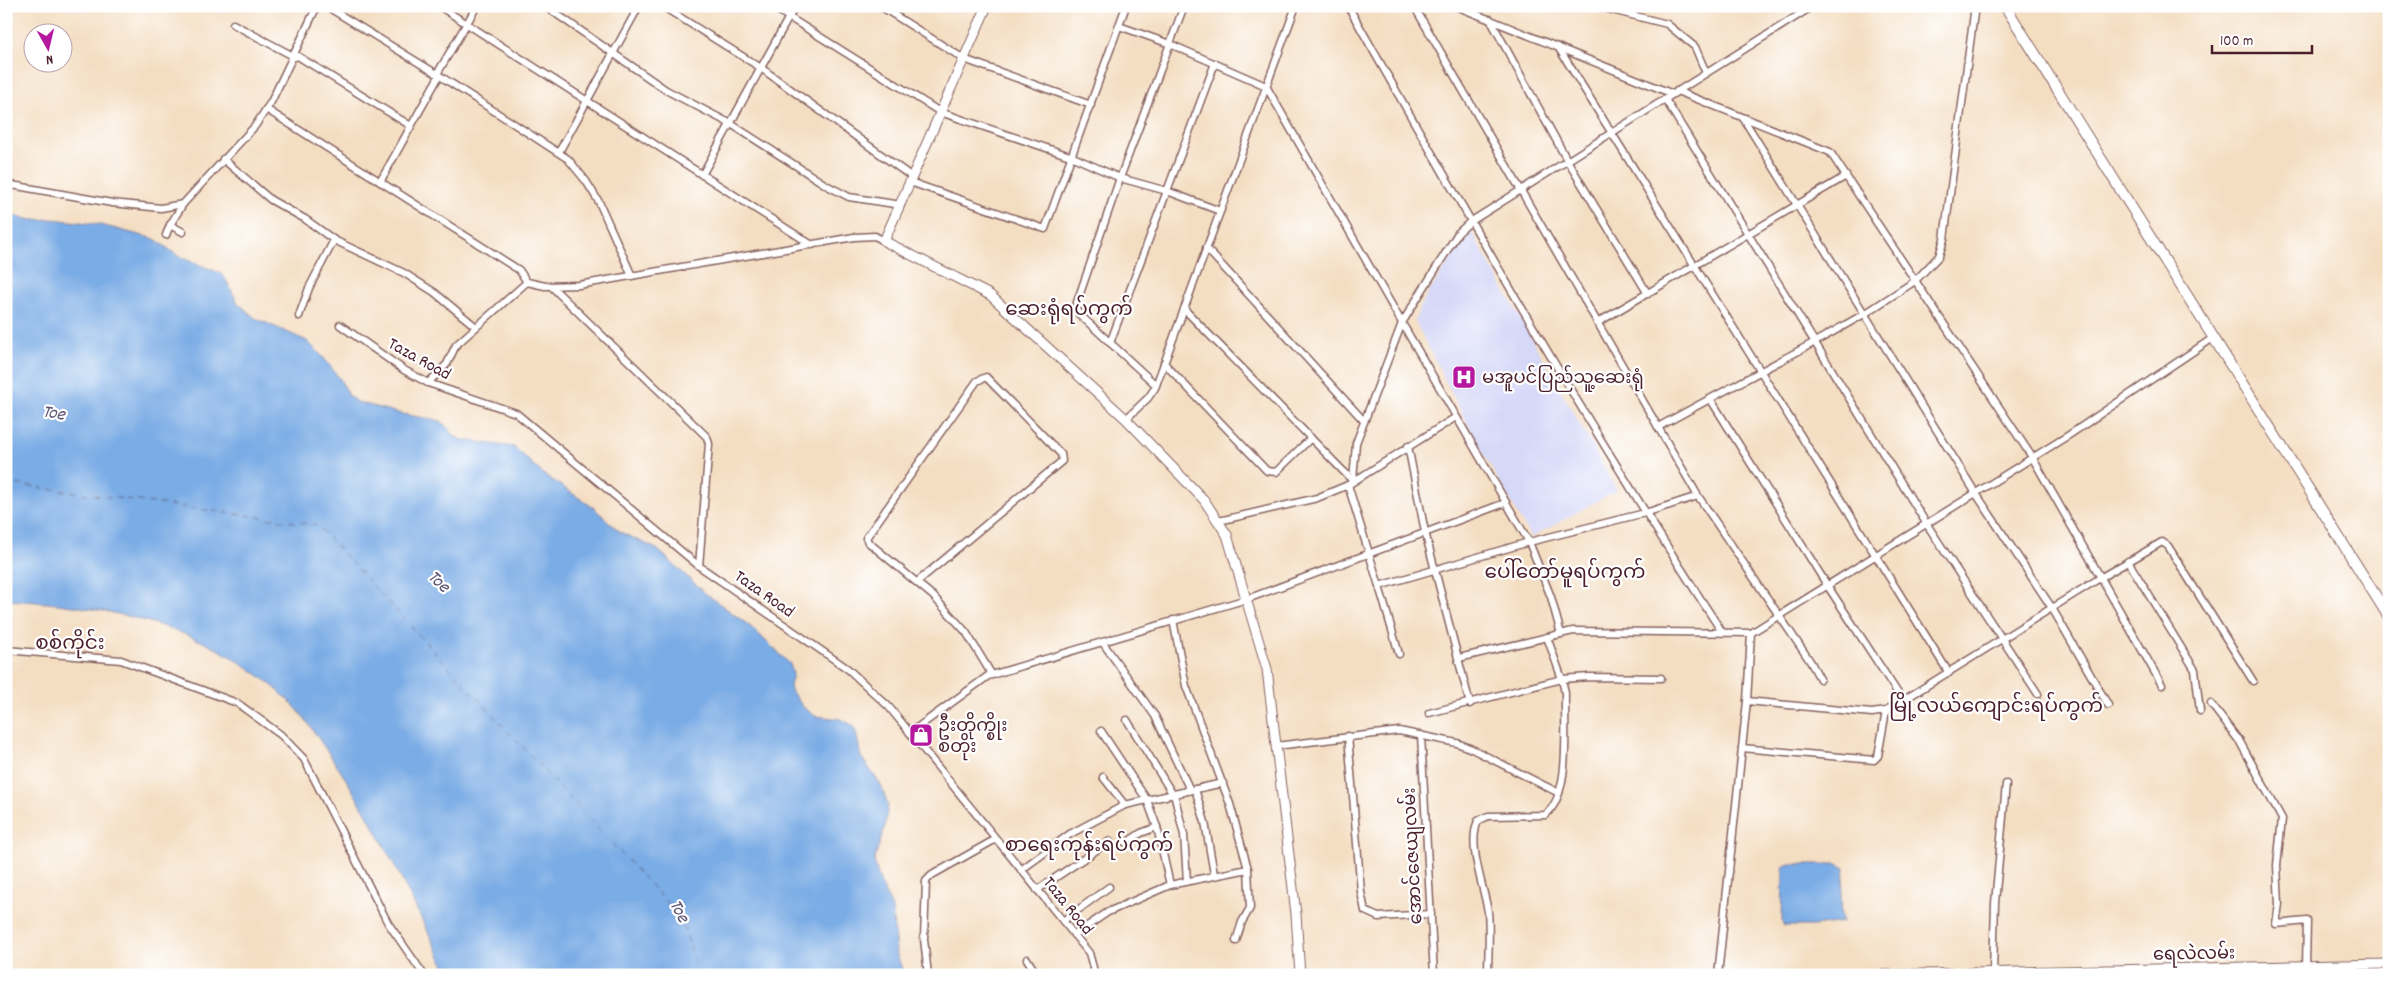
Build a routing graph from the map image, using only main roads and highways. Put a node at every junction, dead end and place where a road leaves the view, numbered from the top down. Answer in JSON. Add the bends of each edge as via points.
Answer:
{"nodes":[{"id":1,"x":2006,"y":6,"type":"edge"},
{"id":2,"x":2389,"y":617,"type":"edge"}],
"edges":[{"from":1,"to":2,"type":"main road"}]}
